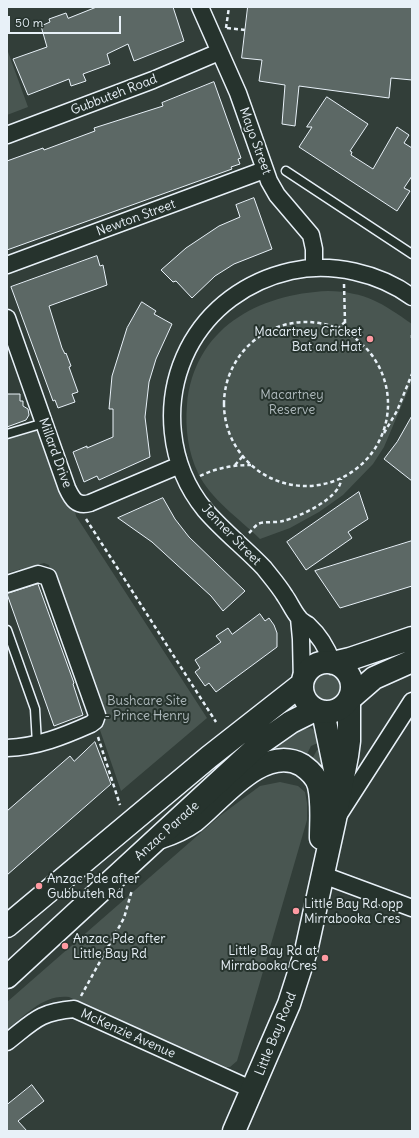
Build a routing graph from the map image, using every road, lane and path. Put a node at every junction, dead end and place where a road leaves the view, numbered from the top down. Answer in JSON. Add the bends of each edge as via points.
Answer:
{"nodes":[{"id":1,"x":200,"y":7,"type":"edge"},
{"id":2,"x":229,"y":7,"type":"edge"},
{"id":3,"x":226,"y":28,"type":"junction"},
{"id":4,"x":245,"y":30,"type":"dead end"},
{"id":5,"x":226,"y":34,"type":"dead end"},
{"id":6,"x":219,"y":52,"type":"junction"},
{"id":7,"x":7,"y":135,"type":"edge"},
{"id":8,"x":264,"y":170,"type":"junction"},
{"id":9,"x":286,"y":171,"type":"dead end"},
{"id":10,"x":412,"y":254,"type":"edge"},
{"id":11,"x":7,"y":265,"type":"edge"},
{"id":12,"x":314,"y":268,"type":"junction"},
{"id":13,"x":343,"y":270,"type":"junction"},
{"id":14,"x":412,"y":297,"type":"edge"},
{"id":15,"x":7,"y":318,"type":"edge"},
{"id":16,"x":345,"y":322,"type":"junction"},
{"id":17,"x":337,"y":329,"type":"junction"},
{"id":18,"x":348,"y":334,"type":"junction"},
{"id":19,"x":412,"y":374,"type":"edge"},
{"id":20,"x":44,"y":423,"type":"junction"},
{"id":21,"x":7,"y":434,"type":"edge"},
{"id":22,"x":379,"y":441,"type":"junction"},
{"id":23,"x":243,"y":456,"type":"junction"},
{"id":24,"x":180,"y":465,"type":"junction"},
{"id":25,"x":252,"y":465,"type":"junction"},
{"id":26,"x":235,"y":466,"type":"junction"},
{"id":27,"x":341,"y":479,"type":"junction"},
{"id":28,"x":188,"y":483,"type":"junction"},
{"id":29,"x":75,"y":502,"type":"junction"},
{"id":30,"x":238,"y":542,"type":"junction"},
{"id":31,"x":7,"y":584,"type":"edge"},
{"id":32,"x":299,"y":618,"type":"junction"},
{"id":33,"x":7,"y":630,"type":"edge"},
{"id":34,"x":412,"y":638,"type":"edge"},
{"id":35,"x":412,"y":660,"type":"edge"},
{"id":36,"x":332,"y":663,"type":"junction"},
{"id":37,"x":302,"y":684,"type":"junction"},
{"id":38,"x":350,"y":700,"type":"junction"},
{"id":39,"x":412,"y":701,"type":"edge"},
{"id":40,"x":319,"y":711,"type":"junction"},
{"id":41,"x":216,"y":722,"type":"dead end"},
{"id":42,"x":93,"y":723,"type":"junction"},
{"id":43,"x":37,"y":744,"type":"junction"},
{"id":44,"x":7,"y":748,"type":"edge"},
{"id":45,"x":340,"y":791,"type":"junction"},
{"id":46,"x":120,"y":805,"type":"dead end"},
{"id":47,"x":335,"y":819,"type":"junction"},
{"id":48,"x":158,"y":839,"type":"junction"},
{"id":49,"x":323,"y":875,"type":"junction"},
{"id":50,"x":132,"y":890,"type":"dead end"},
{"id":51,"x":412,"y":908,"type":"edge"},
{"id":52,"x":7,"y":926,"type":"edge"},
{"id":53,"x":7,"y":977,"type":"edge"},
{"id":54,"x":74,"y":1009,"type":"junction"},
{"id":55,"x":7,"y":1042,"type":"edge"},
{"id":56,"x":253,"y":1090,"type":"junction"},
{"id":57,"x":233,"y":1130,"type":"edge"}],
"edges":[{"from":1,"to":6,"type":"street","name":"Mayo Street"},
{"from":2,"to":3,"type":"path"},
{"from":3,"to":4,"type":"path"},
{"from":3,"to":5,"type":"path"},
{"from":6,"to":7,"type":"street","name":"Gubbuteh Road","via":[[153,80]]},
{"from":6,"to":8,"type":"street","name":"Mayo Street","via":[[240,99]]},
{"from":8,"to":11,"type":"street","name":"Newton Street"},
{"from":8,"to":12,"type":"street","name":"Mayo Street","via":[[278,195],[311,235]]},
{"from":9,"to":10,"type":"lane"},
{"from":12,"to":13,"type":"street","name":"Jenner Street"},
{"from":12,"to":24,"type":"street","name":"Jenner Street","via":[[282,273],[249,286],[221,306],[196,336],[180,369],[173,400],[172,429]]},
{"from":13,"to":14,"type":"street","name":"Jenner Street","via":[[379,279]]},
{"from":13,"to":16,"type":"path"},
{"from":15,"to":20,"type":"street","name":"Millard Drive"},
{"from":16,"to":17,"type":"path"},
{"from":16,"to":18,"type":"path"},
{"from":17,"to":18,"type":"path"},
{"from":17,"to":23,"type":"path","via":[[312,323],[283,326],[262,335],[241,355],[228,381],[224,409],[229,432]]},
{"from":18,"to":22,"type":"path","via":[[372,356],[385,382],[387,412]]},
{"from":19,"to":22,"type":"path","via":[[397,411]]},
{"from":20,"to":21,"type":"lane"},
{"from":20,"to":29,"type":"street","name":"Millard Drive","via":[[67,488]]},
{"from":22,"to":27,"type":"path","via":[[364,462]]},
{"from":23,"to":25,"type":"path"},
{"from":23,"to":26,"type":"path"},
{"from":24,"to":28,"type":"street","name":"Jenner Street"},
{"from":24,"to":29,"type":"street","name":"Millard Drive","via":[[90,503],[82,505]]},
{"from":25,"to":26,"type":"path"},
{"from":25,"to":27,"type":"path","via":[[274,480],[298,486],[322,485]]},
{"from":26,"to":28,"type":"path","via":[[210,471]]},
{"from":27,"to":30,"type":"path","via":[[337,490],[319,504],[294,518],[258,524]]},
{"from":28,"to":30,"type":"street","name":"Jenner Street","via":[[197,500]]},
{"from":29,"to":41,"type":"path"},
{"from":30,"to":32,"type":"street","name":"Jenner Street","via":[[272,578]]},
{"from":31,"to":42,"type":"street","via":[[38,574],[48,577],[96,712]]},
{"from":32,"to":36,"type":"street","name":"Jenner Street","via":[[323,641]]},
{"from":32,"to":37,"type":"street","name":"Jenner Street"},
{"from":33,"to":43,"type":"lane","via":[[35,708]]},
{"from":34,"to":36,"type":"main road"},
{"from":35,"to":38,"type":"main road","via":[[386,670]]},
{"from":36,"to":37,"type":"main road","via":[[322,663],[313,667],[306,674]]},
{"from":36,"to":38,"type":"main road","via":[[342,667],[350,676],[353,687]]},
{"from":37,"to":40,"type":"main road","via":[[305,699]]},
{"from":37,"to":52,"type":"main road","via":[[214,752]]},
{"from":38,"to":40,"type":"main road","via":[[337,711]]},
{"from":38,"to":45,"type":"main road","name":"Little Bay Road","via":[[350,741]]},
{"from":39,"to":47,"type":"street","name":"Little Bay Road"},
{"from":40,"to":45,"type":"main road","name":"Little Bay Road"},
{"from":40,"to":48,"type":"main road","name":"Anzac Parade","via":[[291,722],[262,743]]},
{"from":42,"to":43,"type":"street"},
{"from":42,"to":46,"type":"path"},
{"from":43,"to":44,"type":"street"},
{"from":45,"to":47,"type":"main road","name":"Little Bay Road"},
{"from":47,"to":49,"type":"main road","name":"Little Bay Road"},
{"from":48,"to":49,"type":"main road","via":[[191,823],[251,772],[271,762],[292,762],[308,770],[319,784]]},
{"from":48,"to":53,"type":"main road","name":"Anzac Parade"},
{"from":49,"to":51,"type":"street"},
{"from":49,"to":56,"type":"main road","name":"Little Bay Road","via":[[297,980]]},
{"from":50,"to":54,"type":"path","via":[[124,918]]},
{"from":54,"to":55,"type":"street","name":"McKenzie Avenue","via":[[41,1015]]},
{"from":54,"to":56,"type":"street","name":"McKenzie Avenue"},
{"from":56,"to":57,"type":"main road","name":"Little Bay Road"}]}
